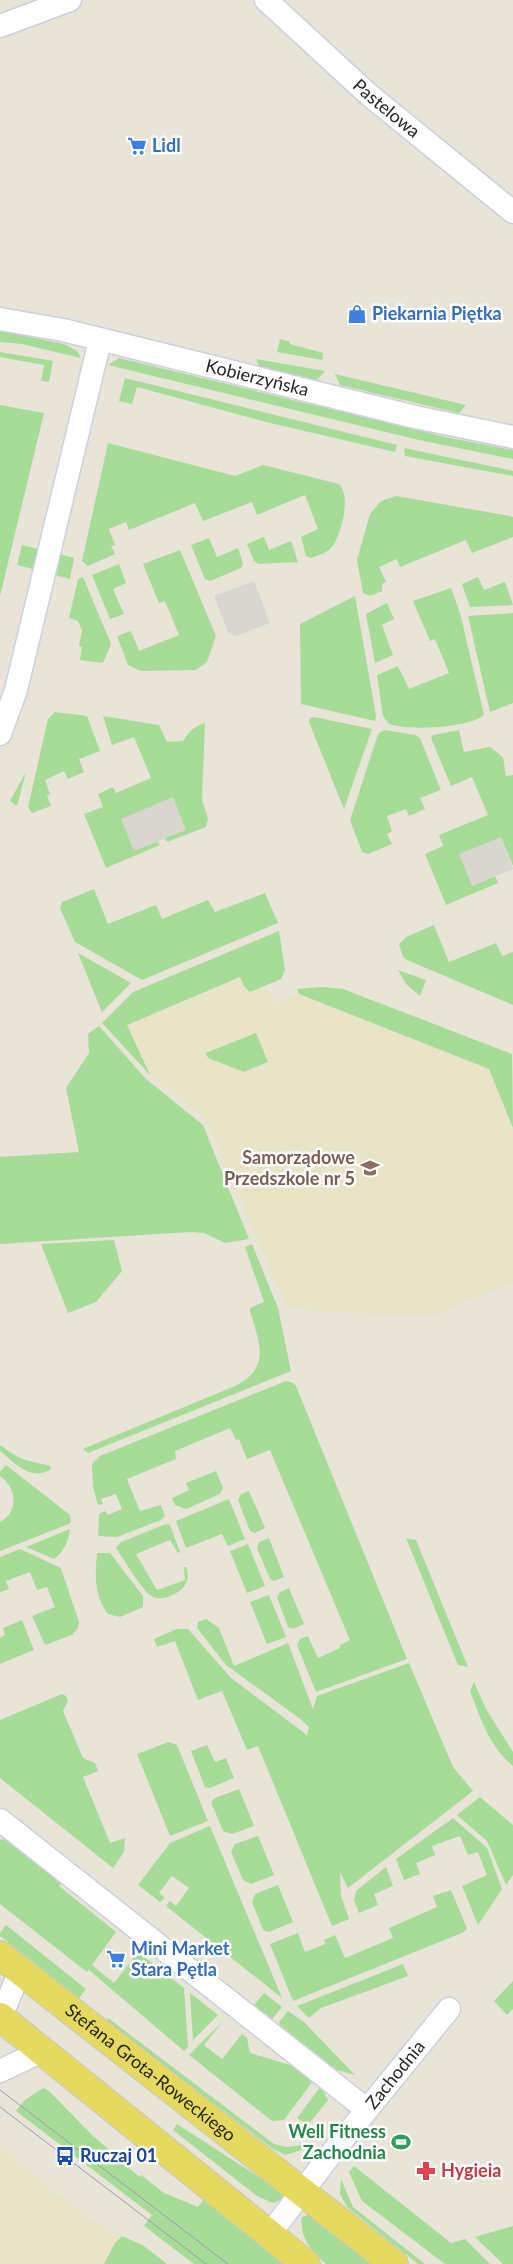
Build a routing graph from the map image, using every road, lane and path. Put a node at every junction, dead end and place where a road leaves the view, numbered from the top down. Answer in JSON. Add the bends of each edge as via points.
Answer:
{"nodes":[{"id":1,"x":70,"y":0,"type":"edge"},
{"id":2,"x":266,"y":0,"type":"edge"},
{"id":3,"x":0,"y":26,"type":"edge"},
{"id":4,"x":513,"y":212,"type":"edge"},
{"id":5,"x":0,"y":319,"type":"edge"},
{"id":6,"x":100,"y":340,"type":"junction"},
{"id":7,"x":513,"y":437,"type":"edge"},
{"id":8,"x":0,"y":734,"type":"edge"},
{"id":9,"x":0,"y":1820,"type":"edge"},
{"id":10,"x":10,"y":1963,"type":"edge"},
{"id":11,"x":0,"y":1989,"type":"edge"},
{"id":12,"x":448,"y":2009,"type":"dead end"},
{"id":13,"x":0,"y":2018,"type":"edge"},
{"id":14,"x":42,"y":2051,"type":"junction"},
{"id":15,"x":0,"y":2071,"type":"edge"},
{"id":16,"x":366,"y":2109,"type":"junction"},
{"id":17,"x":301,"y":2192,"type":"junction"},
{"id":18,"x":269,"y":2235,"type":"junction"},
{"id":19,"x":306,"y":2264,"type":"edge"},
{"id":20,"x":394,"y":2264,"type":"edge"}],
"edges":[{"from":1,"to":3,"type":"street"},
{"from":2,"to":4,"type":"street","name":"Pastelowa","via":[[368,94]]},
{"from":5,"to":6,"type":"street","name":"Kobierzyńska"},
{"from":6,"to":7,"type":"street","name":"Kobierzyńska","via":[[415,417]]},
{"from":6,"to":8,"type":"street","via":[[16,690]]},
{"from":9,"to":16,"type":"street"},
{"from":10,"to":11,"type":"street"},
{"from":10,"to":13,"type":"street"},
{"from":10,"to":17,"type":"main road","name":"Stefana Grota-Roweckiego"},
{"from":12,"to":16,"type":"street","name":"Zachodnia"},
{"from":13,"to":14,"type":"main road"},
{"from":14,"to":15,"type":"street"},
{"from":14,"to":18,"type":"main road"},
{"from":16,"to":17,"type":"street","name":"Zachodnia"},
{"from":17,"to":18,"type":"street","name":"Zachodnia"},
{"from":17,"to":20,"type":"main road","name":"Stefana Grota-Roweckiego"},
{"from":18,"to":19,"type":"main road"}]}
